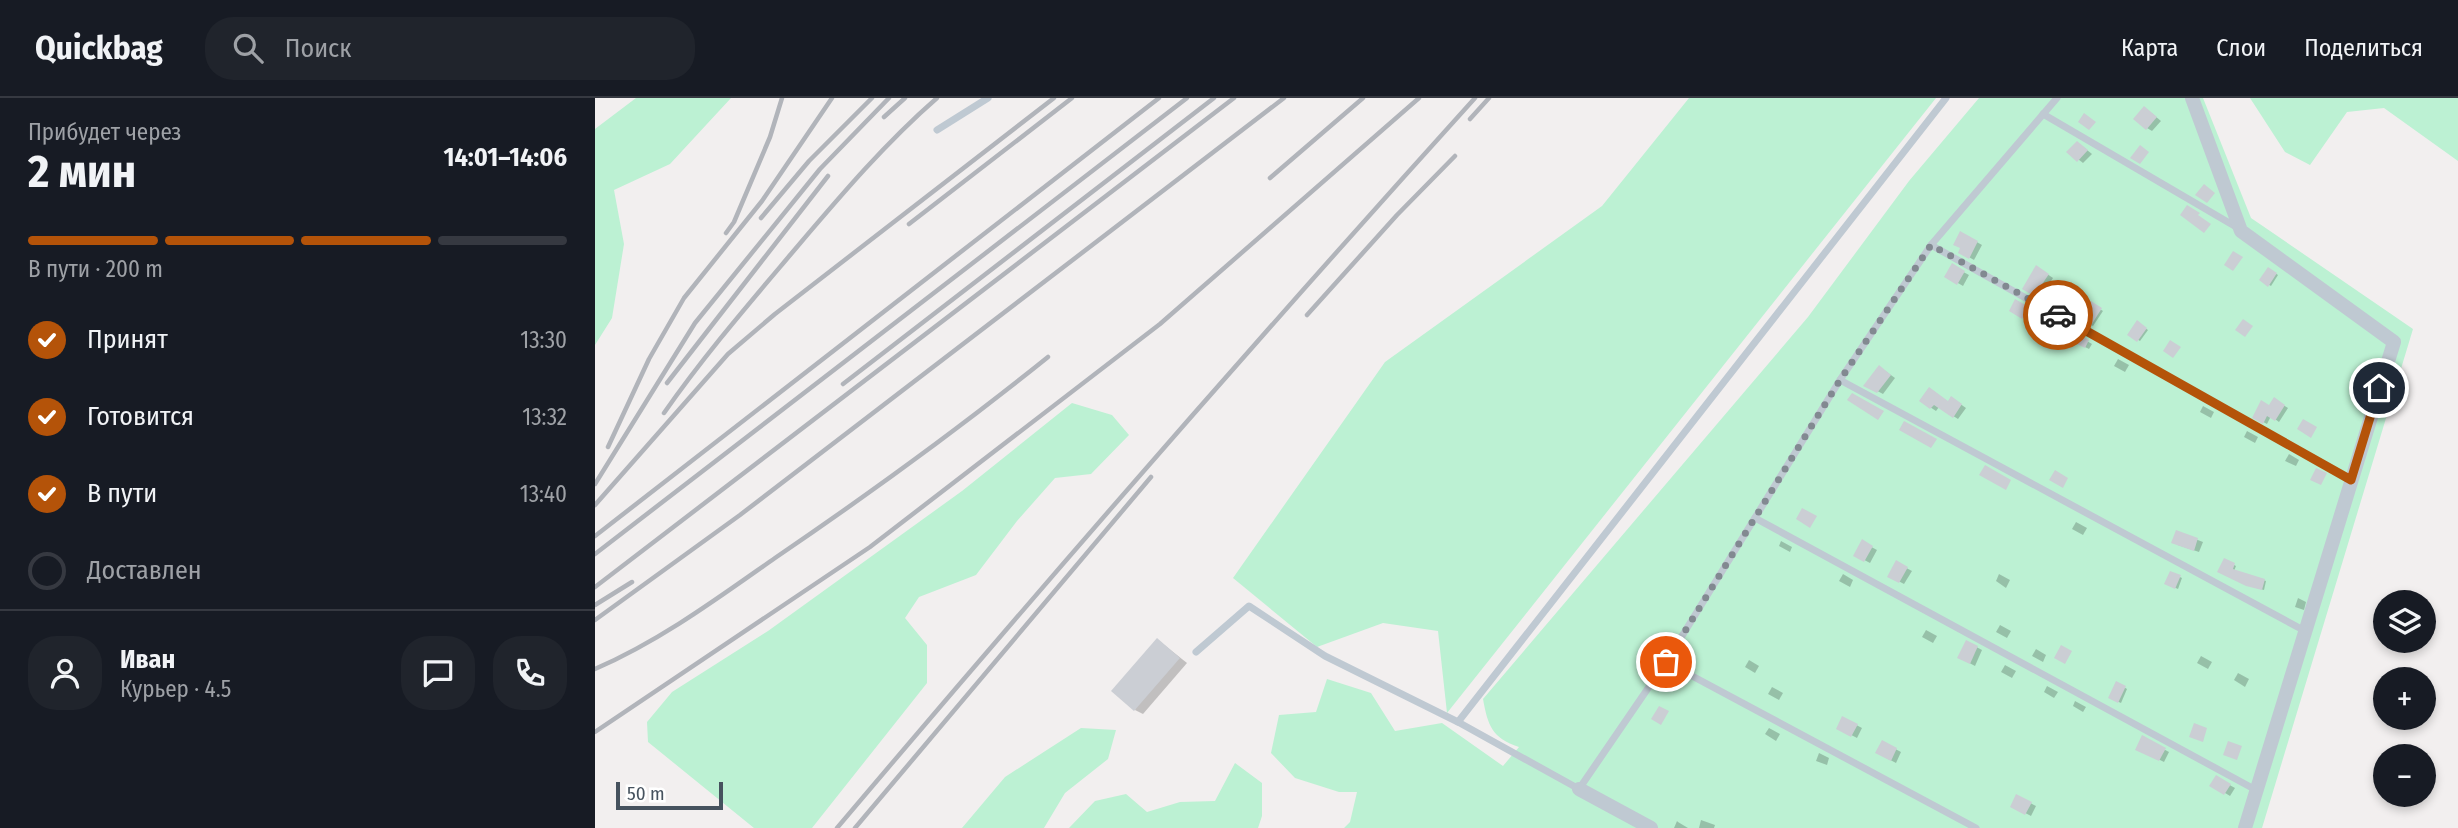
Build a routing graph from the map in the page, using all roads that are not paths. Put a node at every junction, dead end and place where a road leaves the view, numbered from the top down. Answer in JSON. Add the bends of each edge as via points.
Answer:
{"nodes":[{"id":1,"x":988,"y":98,"type":"edge"},
{"id":2,"x":1946,"y":98,"type":"edge"},
{"id":3,"x":2057,"y":98,"type":"edge"},
{"id":4,"x":2192,"y":98,"type":"edge"},
{"id":5,"x":2043,"y":114,"type":"junction"},
{"id":6,"x":937,"y":130,"type":"dead end"},
{"id":7,"x":2241,"y":231,"type":"junction"},
{"id":8,"x":1931,"y":245,"type":"junction"},
{"id":9,"x":1840,"y":380,"type":"junction"},
{"id":10,"x":2351,"y":480,"type":"junction"},
{"id":11,"x":1755,"y":518,"type":"junction"},
{"id":12,"x":2305,"y":631,"type":"junction"},
{"id":13,"x":1196,"y":652,"type":"dead end"},
{"id":14,"x":1666,"y":662,"type":"junction"},
{"id":15,"x":1458,"y":722,"type":"junction"},
{"id":16,"x":1579,"y":789,"type":"junction"},
{"id":17,"x":2256,"y":790,"type":"junction"},
{"id":18,"x":1651,"y":828,"type":"edge"},
{"id":19,"x":1976,"y":828,"type":"edge"},
{"id":20,"x":2245,"y":828,"type":"edge"}],
"edges":[{"from":1,"to":6,"type":"lane"},
{"from":2,"to":15,"type":"lane"},
{"from":3,"to":5,"type":"lane"},
{"from":4,"to":7,"type":"street"},
{"from":5,"to":7,"type":"lane"},
{"from":5,"to":8,"type":"lane"},
{"from":7,"to":10,"type":"street","via":[[2394,342]]},
{"from":8,"to":9,"type":"lane"},
{"from":8,"to":10,"type":"lane"},
{"from":9,"to":11,"type":"lane"},
{"from":9,"to":12,"type":"lane"},
{"from":10,"to":12,"type":"street"},
{"from":11,"to":14,"type":"lane"},
{"from":11,"to":17,"type":"lane"},
{"from":12,"to":17,"type":"street"},
{"from":13,"to":15,"type":"lane","via":[[1249,606],[1325,656]]},
{"from":14,"to":16,"type":"lane"},
{"from":14,"to":19,"type":"lane"},
{"from":15,"to":16,"type":"lane"},
{"from":16,"to":18,"type":"street"},
{"from":17,"to":20,"type":"street"}]}
